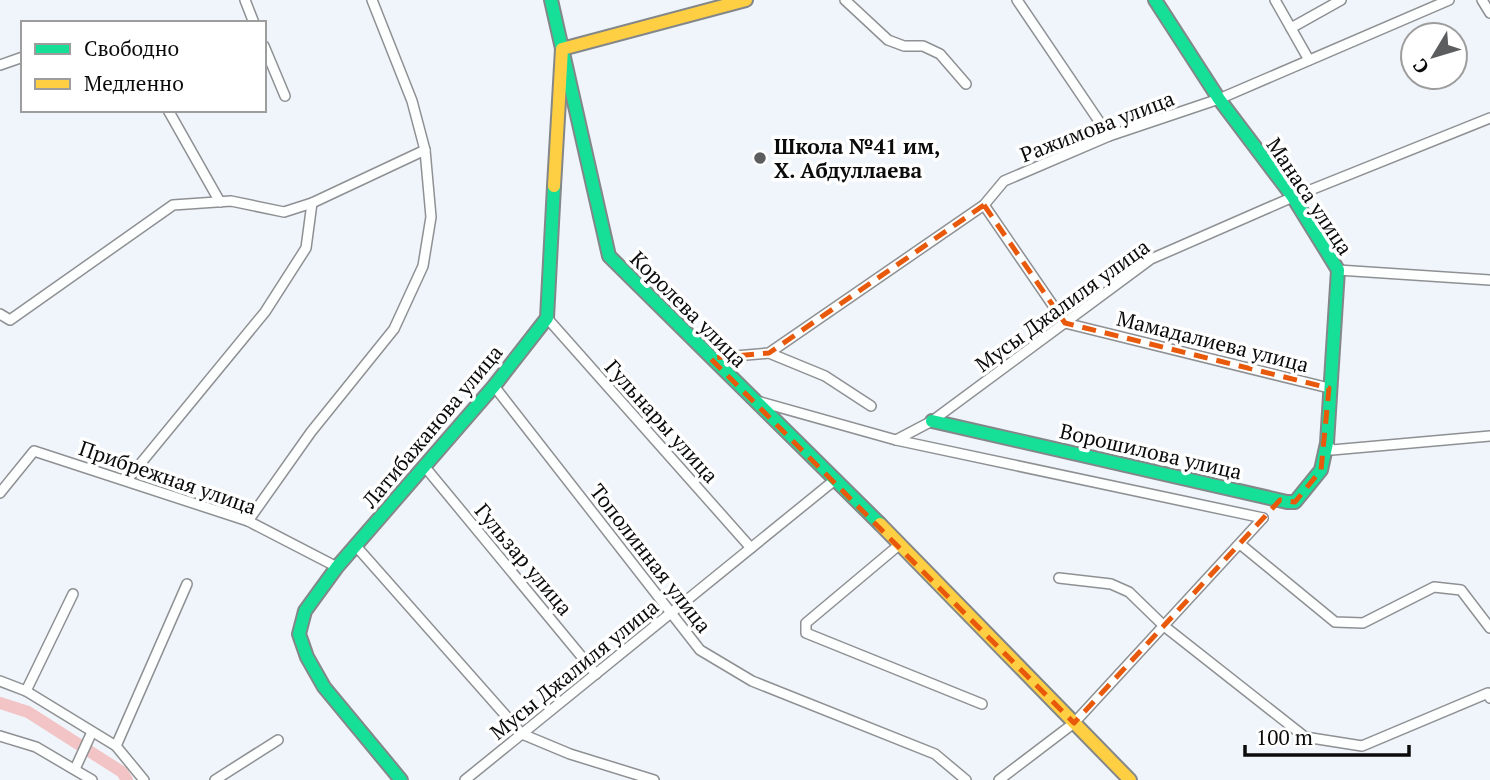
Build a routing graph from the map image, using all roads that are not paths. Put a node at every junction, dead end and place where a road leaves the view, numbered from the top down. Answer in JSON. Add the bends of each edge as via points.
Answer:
{"nodes":[{"id":1,"x":245,"y":0,"type":"edge"},
{"id":2,"x":372,"y":0,"type":"edge"},
{"id":3,"x":551,"y":0,"type":"edge"},
{"id":4,"x":746,"y":0,"type":"edge"},
{"id":5,"x":845,"y":0,"type":"edge"},
{"id":6,"x":1017,"y":0,"type":"edge"},
{"id":7,"x":1155,"y":0,"type":"edge"},
{"id":8,"x":1275,"y":0,"type":"edge"},
{"id":9,"x":1341,"y":0,"type":"edge"},
{"id":10,"x":1449,"y":0,"type":"edge"},
{"id":11,"x":1482,"y":0,"type":"edge"},
{"id":12,"x":1490,"y":13,"type":"edge"},
{"id":13,"x":253,"y":21,"type":"edge"},
{"id":14,"x":1291,"y":28,"type":"junction"},
{"id":15,"x":562,"y":49,"type":"junction"},
{"id":16,"x":266,"y":51,"type":"edge"},
{"id":17,"x":21,"y":58,"type":"edge"},
{"id":18,"x":1309,"y":60,"type":"junction"},
{"id":19,"x":0,"y":65,"type":"edge"},
{"id":20,"x":967,"y":84,"type":"dead end"},
{"id":21,"x":285,"y":96,"type":"dead end"},
{"id":22,"x":1219,"y":99,"type":"junction"},
{"id":23,"x":169,"y":112,"type":"edge"},
{"id":24,"x":1490,"y":118,"type":"edge"},
{"id":25,"x":1109,"y":136,"type":"junction"},
{"id":26,"x":425,"y":150,"type":"junction"},
{"id":27,"x":1293,"y":197,"type":"junction"},
{"id":28,"x":220,"y":202,"type":"junction"},
{"id":29,"x":312,"y":203,"type":"junction"},
{"id":30,"x":984,"y":205,"type":"junction"},
{"id":31,"x":1338,"y":270,"type":"junction"},
{"id":32,"x":1490,"y":280,"type":"edge"},
{"id":33,"x":0,"y":314,"type":"edge"},
{"id":34,"x":547,"y":318,"type":"junction"},
{"id":35,"x":1065,"y":323,"type":"junction"},
{"id":36,"x":769,"y":353,"type":"junction"},
{"id":37,"x":710,"y":358,"type":"junction"},
{"id":38,"x":494,"y":386,"type":"junction"},
{"id":39,"x":1329,"y":388,"type":"junction"},
{"id":40,"x":756,"y":401,"type":"junction"},
{"id":41,"x":871,"y":406,"type":"dead end"},
{"id":42,"x":932,"y":421,"type":"junction"},
{"id":43,"x":1490,"y":436,"type":"edge"},
{"id":44,"x":896,"y":440,"type":"junction"},
{"id":45,"x":1327,"y":443,"type":"junction"},
{"id":46,"x":425,"y":467,"type":"junction"},
{"id":47,"x":836,"y":479,"type":"junction"},
{"id":48,"x":127,"y":480,"type":"junction"},
{"id":49,"x":0,"y":494,"type":"edge"},
{"id":50,"x":248,"y":521,"type":"junction"},
{"id":51,"x":1240,"y":544,"type":"junction"},
{"id":52,"x":355,"y":545,"type":"junction"},
{"id":53,"x":899,"y":545,"type":"junction"},
{"id":54,"x":751,"y":548,"type":"junction"},
{"id":55,"x":337,"y":568,"type":"junction"},
{"id":56,"x":1059,"y":578,"type":"dead end"},
{"id":57,"x":187,"y":584,"type":"dead end"},
{"id":58,"x":73,"y":594,"type":"dead end"},
{"id":59,"x":672,"y":612,"type":"junction"},
{"id":60,"x":1164,"y":626,"type":"junction"},
{"id":61,"x":1490,"y":628,"type":"edge"},
{"id":62,"x":596,"y":674,"type":"junction"},
{"id":63,"x":0,"y":681,"type":"edge"},
{"id":64,"x":26,"y":691,"type":"junction"},
{"id":65,"x":1490,"y":698,"type":"edge"},
{"id":66,"x":982,"y":704,"type":"dead end"},
{"id":67,"x":1074,"y":723,"type":"junction"},
{"id":68,"x":91,"y":734,"type":"junction"},
{"id":69,"x":522,"y":734,"type":"junction"},
{"id":70,"x":0,"y":736,"type":"edge"},
{"id":71,"x":278,"y":740,"type":"dead end"},
{"id":72,"x":116,"y":746,"type":"junction"},
{"id":73,"x":75,"y":769,"type":"junction"},
{"id":74,"x":643,"y":778,"type":"edge"},
{"id":75,"x":92,"y":780,"type":"edge"},
{"id":76,"x":144,"y":780,"type":"edge"},
{"id":77,"x":215,"y":780,"type":"edge"},
{"id":78,"x":401,"y":780,"type":"edge"},
{"id":79,"x":466,"y":780,"type":"edge"},
{"id":80,"x":654,"y":780,"type":"edge"},
{"id":81,"x":966,"y":780,"type":"edge"},
{"id":82,"x":999,"y":780,"type":"edge"},
{"id":83,"x":1130,"y":780,"type":"edge"}],
"edges":[{"from":1,"to":13,"type":"street"},
{"from":2,"to":26,"type":"street","via":[[412,101]]},
{"from":3,"to":15,"type":"street","name":"Королева улица"},
{"from":4,"to":15,"type":"street"},
{"from":5,"to":20,"type":"street","via":[[888,40],[940,54]]},
{"from":6,"to":25,"type":"street"},
{"from":7,"to":22,"type":"street","name":"Манаса улица"},
{"from":8,"to":14,"type":"street"},
{"from":9,"to":14,"type":"street"},
{"from":10,"to":18,"type":"street","name":"Ражимова улица"},
{"from":11,"to":12,"type":"street"},
{"from":14,"to":18,"type":"street"},
{"from":15,"to":34,"type":"street"},
{"from":15,"to":37,"type":"street","name":"Королева улица","via":[[609,256]]},
{"from":16,"to":21,"type":"street"},
{"from":17,"to":19,"type":"street"},
{"from":18,"to":22,"type":"street","name":"Ражимова улица"},
{"from":22,"to":25,"type":"street","name":"Ражимова улица"},
{"from":22,"to":27,"type":"street","name":"Манаса улица"},
{"from":23,"to":28,"type":"street"},
{"from":24,"to":27,"type":"street","name":"Мусы Джалиля улица"},
{"from":25,"to":30,"type":"street","name":"Ражимова улица","via":[[1004,181]]},
{"from":26,"to":29,"type":"street"},
{"from":26,"to":50,"type":"street","via":[[431,217],[423,266],[394,329],[311,432]]},
{"from":27,"to":31,"type":"street","name":"Манаса улица"},
{"from":27,"to":35,"type":"street","name":"Мусы Джалиля улица","via":[[1151,259]]},
{"from":28,"to":29,"type":"street","via":[[284,212]]},
{"from":28,"to":33,"type":"street","via":[[173,205],[10,320]]},
{"from":29,"to":48,"type":"street","via":[[306,248],[265,312]]},
{"from":30,"to":35,"type":"street"},
{"from":30,"to":36,"type":"street","name":"Ражимова улица"},
{"from":31,"to":32,"type":"street"},
{"from":31,"to":39,"type":"street","name":"Манаса улица"},
{"from":34,"to":38,"type":"street","name":"Латибажанова улица"},
{"from":34,"to":54,"type":"street","name":"Гульнары улица"},
{"from":35,"to":39,"type":"street","name":"Мамадалиева улица"},
{"from":35,"to":42,"type":"street","name":"Мусы Джалиля улица"},
{"from":36,"to":37,"type":"street","name":"Ражимова улица"},
{"from":36,"to":41,"type":"street","via":[[825,376]]},
{"from":37,"to":40,"type":"street","name":"Королева улица"},
{"from":38,"to":46,"type":"street","name":"Латибажанова улица"},
{"from":38,"to":59,"type":"street","name":"Тополинная улица"},
{"from":39,"to":45,"type":"street","name":"Манаса улица"},
{"from":40,"to":44,"type":"street","name":"Ворошилова улица"},
{"from":40,"to":47,"type":"street","name":"Королева улица"},
{"from":42,"to":44,"type":"street","name":"Мусы Джалиля улица"},
{"from":42,"to":45,"type":"street","name":"Ворошилова улица","via":[[1287,502],[1295,502],[1321,470]]},
{"from":43,"to":45,"type":"street","via":[[1332,450]]},
{"from":44,"to":51,"type":"street","name":"Ворошилова улица","via":[[1263,518]]},
{"from":46,"to":52,"type":"street","name":"Латибажанова улица"},
{"from":46,"to":62,"type":"street","name":"Гульзар улица"},
{"from":47,"to":53,"type":"street","name":"Королева улица"},
{"from":47,"to":54,"type":"street","name":"Мусы Джалиля улица"},
{"from":48,"to":49,"type":"street","name":"Прибрежная улица","via":[[34,451]]},
{"from":48,"to":50,"type":"street","name":"Прибрежная улица"},
{"from":50,"to":55,"type":"street","name":"Прибрежная улица"},
{"from":51,"to":60,"type":"street"},
{"from":51,"to":61,"type":"street","via":[[1335,622],[1363,623],[1434,587],[1461,590]]},
{"from":52,"to":55,"type":"street","name":"Латибажанова улица"},
{"from":52,"to":69,"type":"street"},
{"from":53,"to":66,"type":"street","via":[[806,623],[806,633]]},
{"from":53,"to":67,"type":"street","name":"Королева улица"},
{"from":54,"to":59,"type":"street","name":"Мусы Джалиля улица"},
{"from":55,"to":78,"type":"street","name":"Латибажанова улица","via":[[305,611],[299,634],[324,687]]},
{"from":56,"to":60,"type":"street","via":[[1111,583],[1129,592]]},
{"from":57,"to":72,"type":"street"},
{"from":58,"to":64,"type":"street"},
{"from":59,"to":62,"type":"street","name":"Мусы Джалиля улица"},
{"from":59,"to":81,"type":"street","name":"Тополинная улица","via":[[700,650],[752,681],[934,754]]},
{"from":60,"to":65,"type":"street","via":[[1305,737],[1362,746],[1488,694]]},
{"from":60,"to":67,"type":"street"},
{"from":62,"to":69,"type":"street","name":"Мусы Джалиля улица"},
{"from":63,"to":64,"type":"street"},
{"from":64,"to":68,"type":"street"},
{"from":67,"to":82,"type":"street"},
{"from":67,"to":83,"type":"street","name":"Королева улица"},
{"from":68,"to":72,"type":"street"},
{"from":68,"to":73,"type":"street"},
{"from":69,"to":74,"type":"street"},
{"from":69,"to":79,"type":"street","name":"Мусы Джалиля улица"},
{"from":70,"to":73,"type":"street","via":[[36,747]]},
{"from":71,"to":77,"type":"street"},
{"from":72,"to":76,"type":"street"},
{"from":73,"to":75,"type":"street"},
{"from":74,"to":80,"type":"street"}]}
